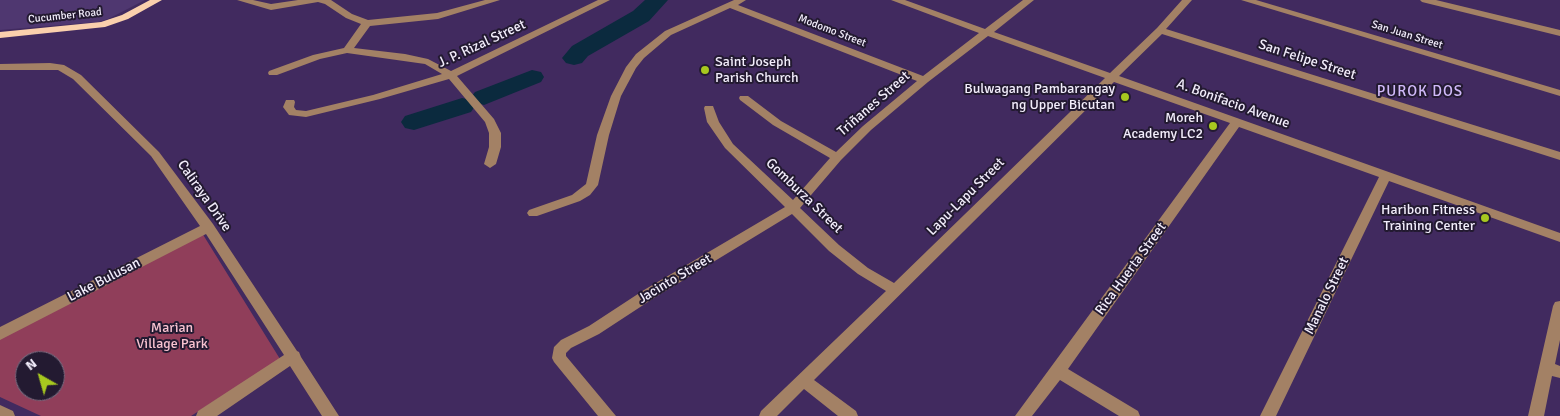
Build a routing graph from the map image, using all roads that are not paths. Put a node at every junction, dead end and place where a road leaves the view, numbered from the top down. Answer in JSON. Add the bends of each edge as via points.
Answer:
{"nodes":[{"id":1,"x":157,"y":0,"type":"edge"},
{"id":2,"x":242,"y":0,"type":"edge"},
{"id":3,"x":317,"y":0,"type":"edge"},
{"id":4,"x":495,"y":0,"type":"edge"},
{"id":5,"x":605,"y":0,"type":"edge"},
{"id":6,"x":742,"y":0,"type":"edge"},
{"id":7,"x":896,"y":0,"type":"edge"},
{"id":8,"x":1029,"y":0,"type":"edge"},
{"id":9,"x":1187,"y":0,"type":"edge"},
{"id":10,"x":1246,"y":0,"type":"edge"},
{"id":11,"x":1425,"y":0,"type":"edge"},
{"id":12,"x":730,"y":5,"type":"junction"},
{"id":13,"x":367,"y":23,"type":"junction"},
{"id":14,"x":1160,"y":30,"type":"junction"},
{"id":15,"x":986,"y":32,"type":"junction"},
{"id":16,"x":1560,"y":33,"type":"edge"},
{"id":17,"x":0,"y":35,"type":"edge"},
{"id":18,"x":347,"y":50,"type":"junction"},
{"id":19,"x":0,"y":67,"type":"edge"},
{"id":20,"x":273,"y":73,"type":"dead end"},
{"id":21,"x":450,"y":76,"type":"junction"},
{"id":22,"x":1112,"y":76,"type":"junction"},
{"id":23,"x":924,"y":80,"type":"junction"},
{"id":24,"x":1560,"y":93,"type":"edge"},
{"id":25,"x":744,"y":98,"type":"dead end"},
{"id":26,"x":290,"y":102,"type":"dead end"},
{"id":27,"x":709,"y":108,"type":"dead end"},
{"id":28,"x":1237,"y":122,"type":"junction"},
{"id":29,"x":1560,"y":156,"type":"edge"},
{"id":30,"x":837,"y":157,"type":"junction"},
{"id":31,"x":490,"y":164,"type":"dead end"},
{"id":32,"x":1386,"y":175,"type":"junction"},
{"id":33,"x":793,"y":208,"type":"junction"},
{"id":34,"x":533,"y":213,"type":"dead end"},
{"id":35,"x":208,"y":227,"type":"junction"},
{"id":36,"x":1560,"y":238,"type":"edge"},
{"id":37,"x":894,"y":290,"type":"junction"},
{"id":38,"x":1560,"y":306,"type":"edge"},
{"id":39,"x":0,"y":334,"type":"edge"},
{"id":40,"x":294,"y":356,"type":"junction"},
{"id":41,"x":1554,"y":370,"type":"edge"},
{"id":42,"x":1058,"y":371,"type":"junction"},
{"id":43,"x":803,"y":380,"type":"junction"},
{"id":44,"x":0,"y":412,"type":"edge"},
{"id":45,"x":7,"y":416,"type":"edge"},
{"id":46,"x":204,"y":416,"type":"edge"},
{"id":47,"x":331,"y":416,"type":"edge"},
{"id":48,"x":608,"y":416,"type":"edge"},
{"id":49,"x":767,"y":416,"type":"edge"},
{"id":50,"x":850,"y":416,"type":"edge"},
{"id":51,"x":1023,"y":416,"type":"edge"},
{"id":52,"x":1132,"y":416,"type":"edge"},
{"id":53,"x":1268,"y":416,"type":"edge"},
{"id":54,"x":1536,"y":416,"type":"edge"}],
"edges":[{"from":1,"to":17,"type":"main road","name":"Cucumber Road","via":[[102,25]]},
{"from":2,"to":3,"type":"street","via":[[271,7]]},
{"from":3,"to":13,"type":"street","via":[[328,2]]},
{"from":4,"to":13,"type":"street","via":[[438,16]]},
{"from":5,"to":21,"type":"street","name":"J. P. Rizal Street"},
{"from":6,"to":12,"type":"street"},
{"from":7,"to":15,"type":"street","name":"A. Bonifacio Avenue"},
{"from":8,"to":15,"type":"street","name":"Triñanes Street"},
{"from":9,"to":14,"type":"street","name":"Lapu-Lapu Street"},
{"from":10,"to":24,"type":"street","name":"San Juan Street"},
{"from":11,"to":16,"type":"street"},
{"from":12,"to":23,"type":"street","name":"Modomo Street"},
{"from":12,"to":34,"type":"street","via":[[668,33],[640,56],[616,96],[592,185],[576,198]]},
{"from":13,"to":18,"type":"street"},
{"from":14,"to":22,"type":"street","name":"Lapu-Lapu Street"},
{"from":14,"to":29,"type":"street","name":"San Felipe Street"},
{"from":15,"to":22,"type":"street","name":"A. Bonifacio Avenue"},
{"from":15,"to":23,"type":"street","name":"Triñanes Street"},
{"from":18,"to":20,"type":"street"},
{"from":18,"to":21,"type":"street","via":[[418,59]]},
{"from":19,"to":35,"type":"street","name":"Caliraya Drive","via":[[60,66],[77,77],[156,154]]},
{"from":21,"to":26,"type":"street","name":"J. P. Rizal Street","via":[[306,114],[293,113],[288,107]]},
{"from":21,"to":31,"type":"street","via":[[493,127],[495,147]]},
{"from":22,"to":28,"type":"street","name":"A. Bonifacio Avenue"},
{"from":22,"to":37,"type":"street","name":"Lapu-Lapu Street"},
{"from":23,"to":30,"type":"street","name":"Triñanes Street"},
{"from":25,"to":30,"type":"street","via":[[777,123]]},
{"from":27,"to":33,"type":"street","name":"Gomburza Street","via":[[713,122],[729,146]]},
{"from":28,"to":32,"type":"street","name":"A. Bonifacio Avenue"},
{"from":28,"to":42,"type":"street","name":"Rica Huerta Street"},
{"from":30,"to":33,"type":"street","name":"Triñanes Street"},
{"from":32,"to":36,"type":"street","name":"A. Bonifacio Avenue"},
{"from":32,"to":53,"type":"street","name":"Manalo Street"},
{"from":33,"to":37,"type":"street","name":"Gomburza Street","via":[[834,248]]},
{"from":33,"to":48,"type":"street","name":"Jacinto Street","via":[[559,351],[564,366]]},
{"from":35,"to":39,"type":"street","name":"Lake Bulusan"},
{"from":35,"to":40,"type":"street","name":"Caliraya Drive"},
{"from":37,"to":43,"type":"street","name":"Lapu-Lapu Street"},
{"from":38,"to":41,"type":"street"},
{"from":40,"to":46,"type":"street"},
{"from":40,"to":47,"type":"street","name":"Caliraya Drive"},
{"from":41,"to":54,"type":"street"},
{"from":42,"to":51,"type":"street","name":"Rica Huerta Street"},
{"from":42,"to":52,"type":"street"},
{"from":43,"to":49,"type":"street","name":"Lapu-Lapu Street"},
{"from":43,"to":50,"type":"street"},
{"from":44,"to":45,"type":"street"}]}
